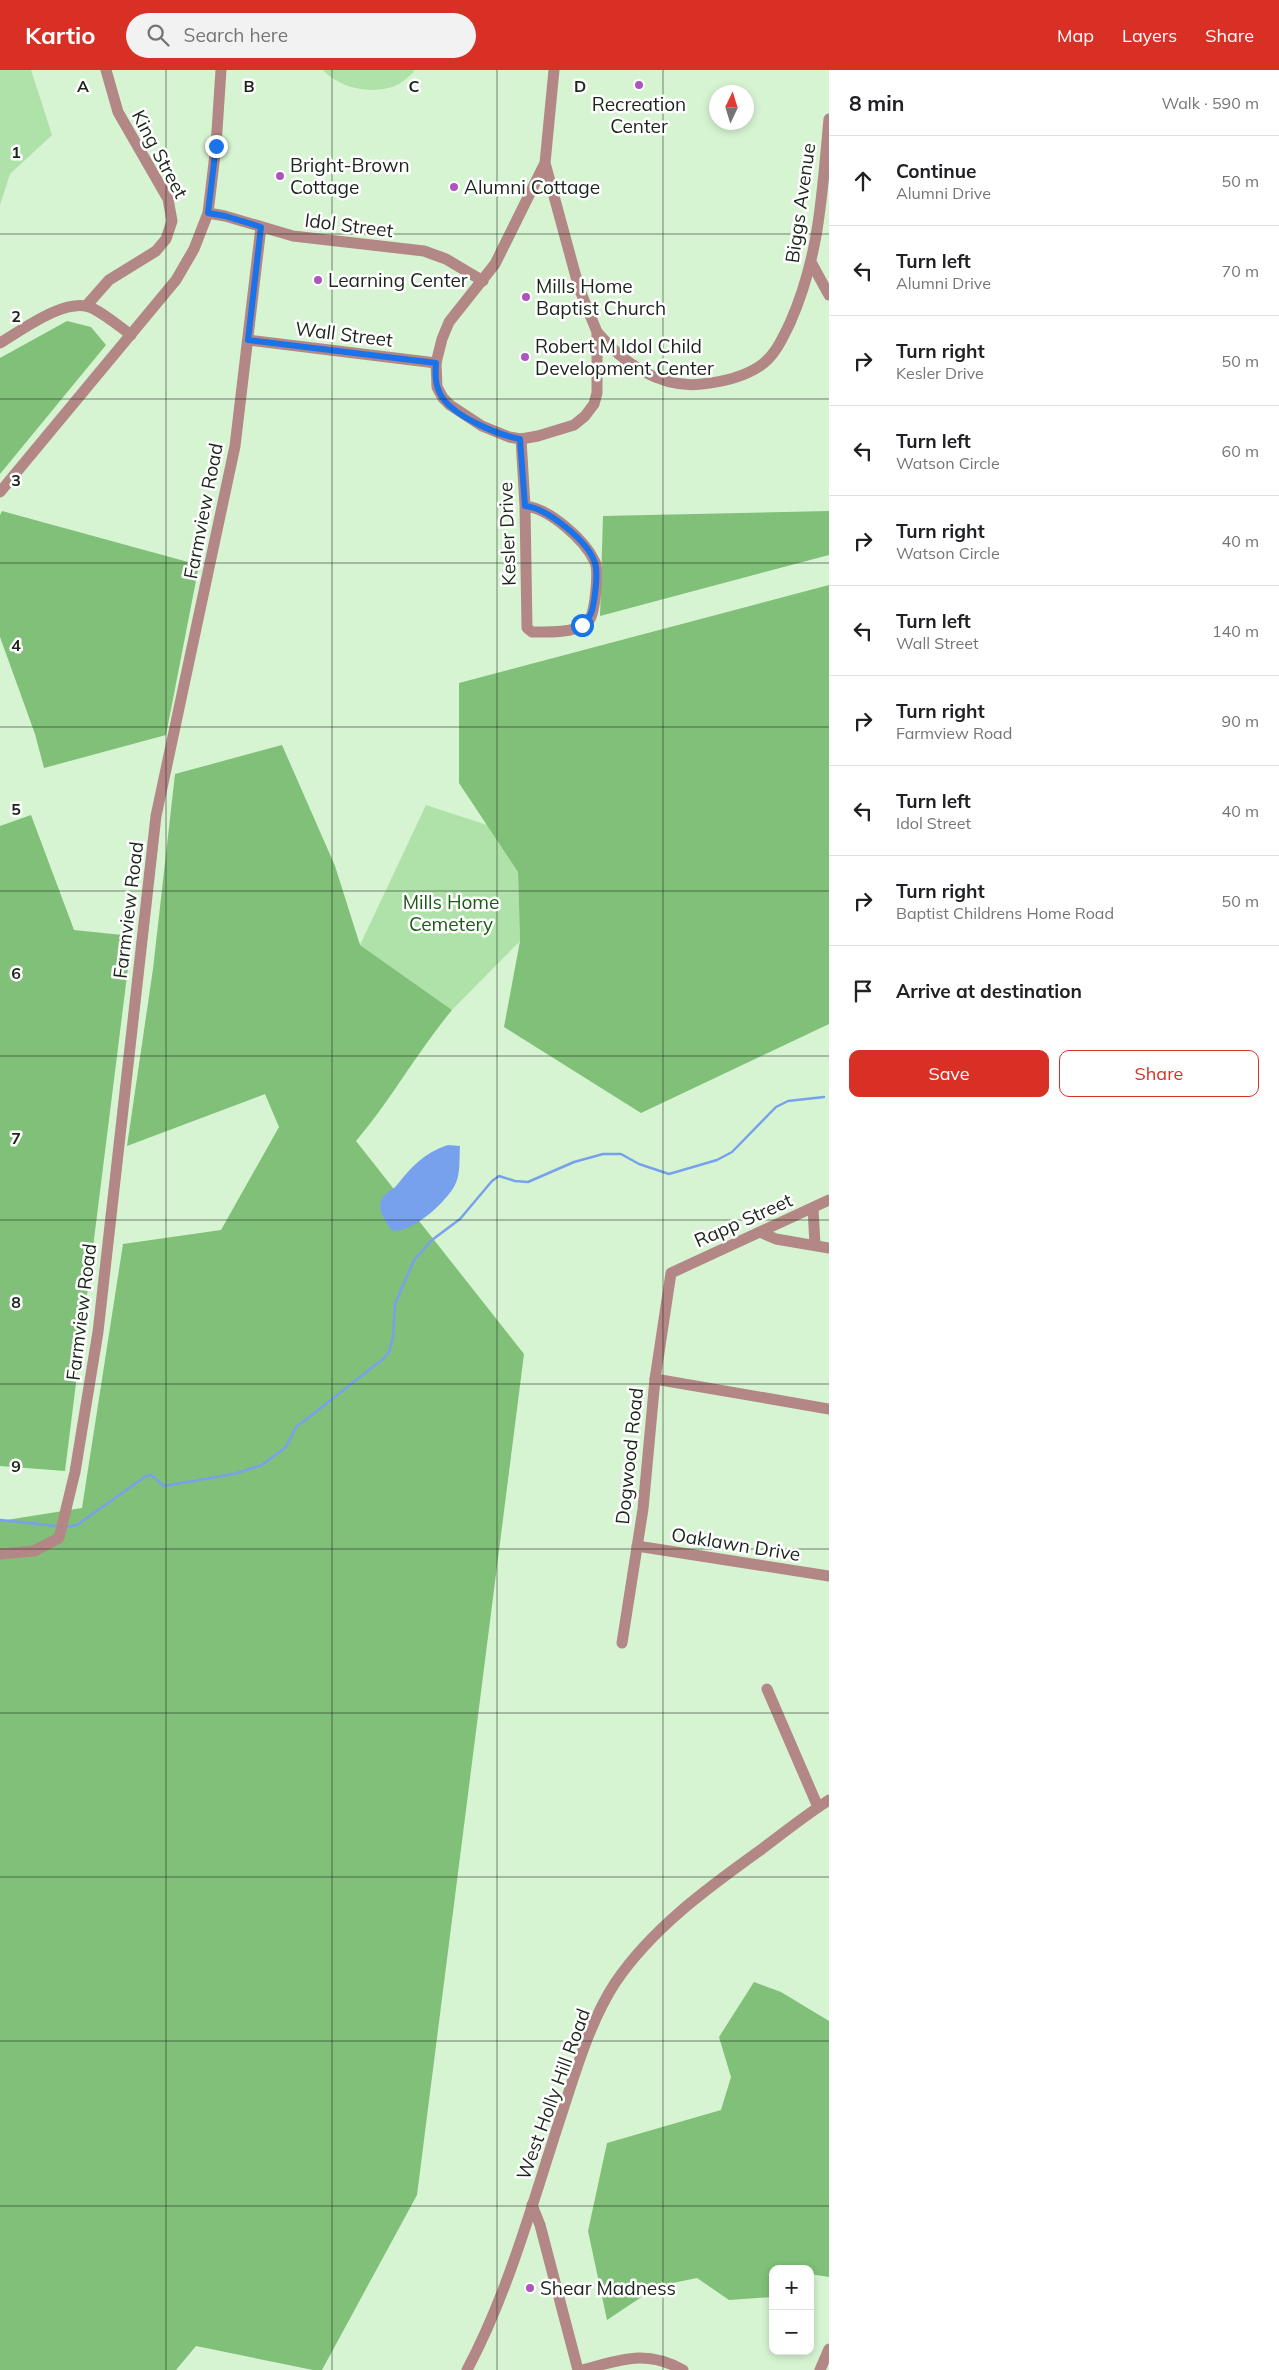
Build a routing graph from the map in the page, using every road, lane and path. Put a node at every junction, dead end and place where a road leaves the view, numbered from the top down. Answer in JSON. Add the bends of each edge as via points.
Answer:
{"nodes":[{"id":1,"x":106,"y":70,"type":"edge"},
{"id":2,"x":221,"y":70,"type":"edge"},
{"id":3,"x":554,"y":70,"type":"edge"},
{"id":4,"x":829,"y":119,"type":"edge"},
{"id":5,"x":545,"y":163,"type":"junction"},
{"id":6,"x":208,"y":213,"type":"junction"},
{"id":7,"x":261,"y":227,"type":"junction"},
{"id":8,"x":812,"y":264,"type":"junction"},
{"id":9,"x":483,"y":281,"type":"junction"},
{"id":10,"x":829,"y":295,"type":"edge"},
{"id":11,"x":86,"y":306,"type":"junction"},
{"id":12,"x":597,"y":332,"type":"junction"},
{"id":13,"x":131,"y":335,"type":"junction"},
{"id":14,"x":248,"y":340,"type":"junction"},
{"id":15,"x":0,"y":343,"type":"edge"},
{"id":16,"x":436,"y":363,"type":"junction"},
{"id":17,"x":520,"y":439,"type":"junction"},
{"id":18,"x":0,"y":492,"type":"edge"},
{"id":19,"x":525,"y":506,"type":"junction"},
{"id":20,"x":829,"y":1200,"type":"edge"},
{"id":21,"x":813,"y":1208,"type":"junction"},
{"id":22,"x":760,"y":1232,"type":"junction"},
{"id":23,"x":815,"y":1245,"type":"junction"},
{"id":24,"x":829,"y":1248,"type":"edge"},
{"id":25,"x":671,"y":1273,"type":"joint"},
{"id":26,"x":655,"y":1380,"type":"junction"},
{"id":27,"x":829,"y":1409,"type":"edge"},
{"id":28,"x":637,"y":1546,"type":"junction"},
{"id":29,"x":0,"y":1554,"type":"edge"},
{"id":30,"x":829,"y":1576,"type":"edge"},
{"id":31,"x":622,"y":1643,"type":"dead end"},
{"id":32,"x":767,"y":1690,"type":"dead end"},
{"id":33,"x":829,"y":1800,"type":"edge"},
{"id":34,"x":818,"y":1807,"type":"junction"},
{"id":35,"x":532,"y":2206,"type":"junction"},
{"id":36,"x":829,"y":2348,"type":"edge"},
{"id":37,"x":467,"y":2370,"type":"edge"},
{"id":38,"x":580,"y":2370,"type":"edge"},
{"id":39,"x":683,"y":2370,"type":"edge"},
{"id":40,"x":820,"y":2370,"type":"edge"}],
"edges":[{"from":1,"to":11,"type":"street","name":"King Street","via":[[118,112],[168,199],[172,221],[166,239],[156,251],[109,280]]},
{"from":2,"to":6,"type":"street"},
{"from":3,"to":5,"type":"street"},
{"from":4,"to":8,"type":"street","name":"Biggs Avenue"},
{"from":5,"to":9,"type":"street","via":[[495,264]]},
{"from":5,"to":12,"type":"street","via":[[579,288]]},
{"from":6,"to":7,"type":"street","name":"Idol Street"},
{"from":6,"to":13,"type":"street","via":[[187,264]]},
{"from":7,"to":9,"type":"street","name":"Idol Street","via":[[293,236],[424,251],[446,259]]},
{"from":7,"to":14,"type":"street","name":"Farmview Road"},
{"from":8,"to":10,"type":"street"},
{"from":8,"to":12,"type":"street","name":"Biggs Avenue","via":[[774,353],[760,366],[739,377],[716,383],[672,383],[632,365],[611,349]]},
{"from":9,"to":16,"type":"street","via":[[449,322]]},
{"from":11,"to":13,"type":"street"},
{"from":11,"to":15,"type":"street","via":[[62,309]]},
{"from":12,"to":17,"type":"street","via":[[597,392],[586,416],[562,430]]},
{"from":13,"to":18,"type":"street"},
{"from":14,"to":16,"type":"street","name":"Wall Street"},
{"from":14,"to":29,"type":"street","name":"Farmview Road","via":[[235,446],[156,816],[98,1332],[74,1472],[59,1538],[34,1551]]},
{"from":16,"to":17,"type":"street","via":[[438,387],[450,405],[482,426]]},
{"from":17,"to":19,"type":"street","name":"Kesler Drive"},
{"from":19,"to":19,"type":"street","name":"Kesler Drive","via":[[527,628],[532,632],[574,630],[590,619],[597,575],[595,563],[558,521],[535,507]]},
{"from":20,"to":21,"type":"street","name":"Rapp Street"},
{"from":21,"to":22,"type":"street","name":"Rapp Street"},
{"from":21,"to":23,"type":"street"},
{"from":22,"to":23,"type":"street","via":[[776,1239]]},
{"from":22,"to":25,"type":"street","name":"Rapp Street"},
{"from":23,"to":24,"type":"street"},
{"from":25,"to":26,"type":"street","name":"Dogwood Road"},
{"from":26,"to":27,"type":"street"},
{"from":26,"to":28,"type":"street","name":"Dogwood Road"},
{"from":28,"to":30,"type":"street","name":"Oaklawn Drive"},
{"from":28,"to":31,"type":"street","name":"Dogwood Road"},
{"from":32,"to":34,"type":"street"},
{"from":33,"to":34,"type":"street","name":"West Holly Hill Road"},
{"from":34,"to":35,"type":"street","name":"West Holly Hill Road","via":[[727,1874],[658,1932],[614,1985],[574,2076]]},
{"from":35,"to":37,"type":"street","name":"West Holly Hill Road","via":[[497,2310]]},
{"from":35,"to":38,"type":"street"},
{"from":36,"to":40,"type":"street"},
{"from":38,"to":39,"type":"street","via":[[647,2357]]}]}
